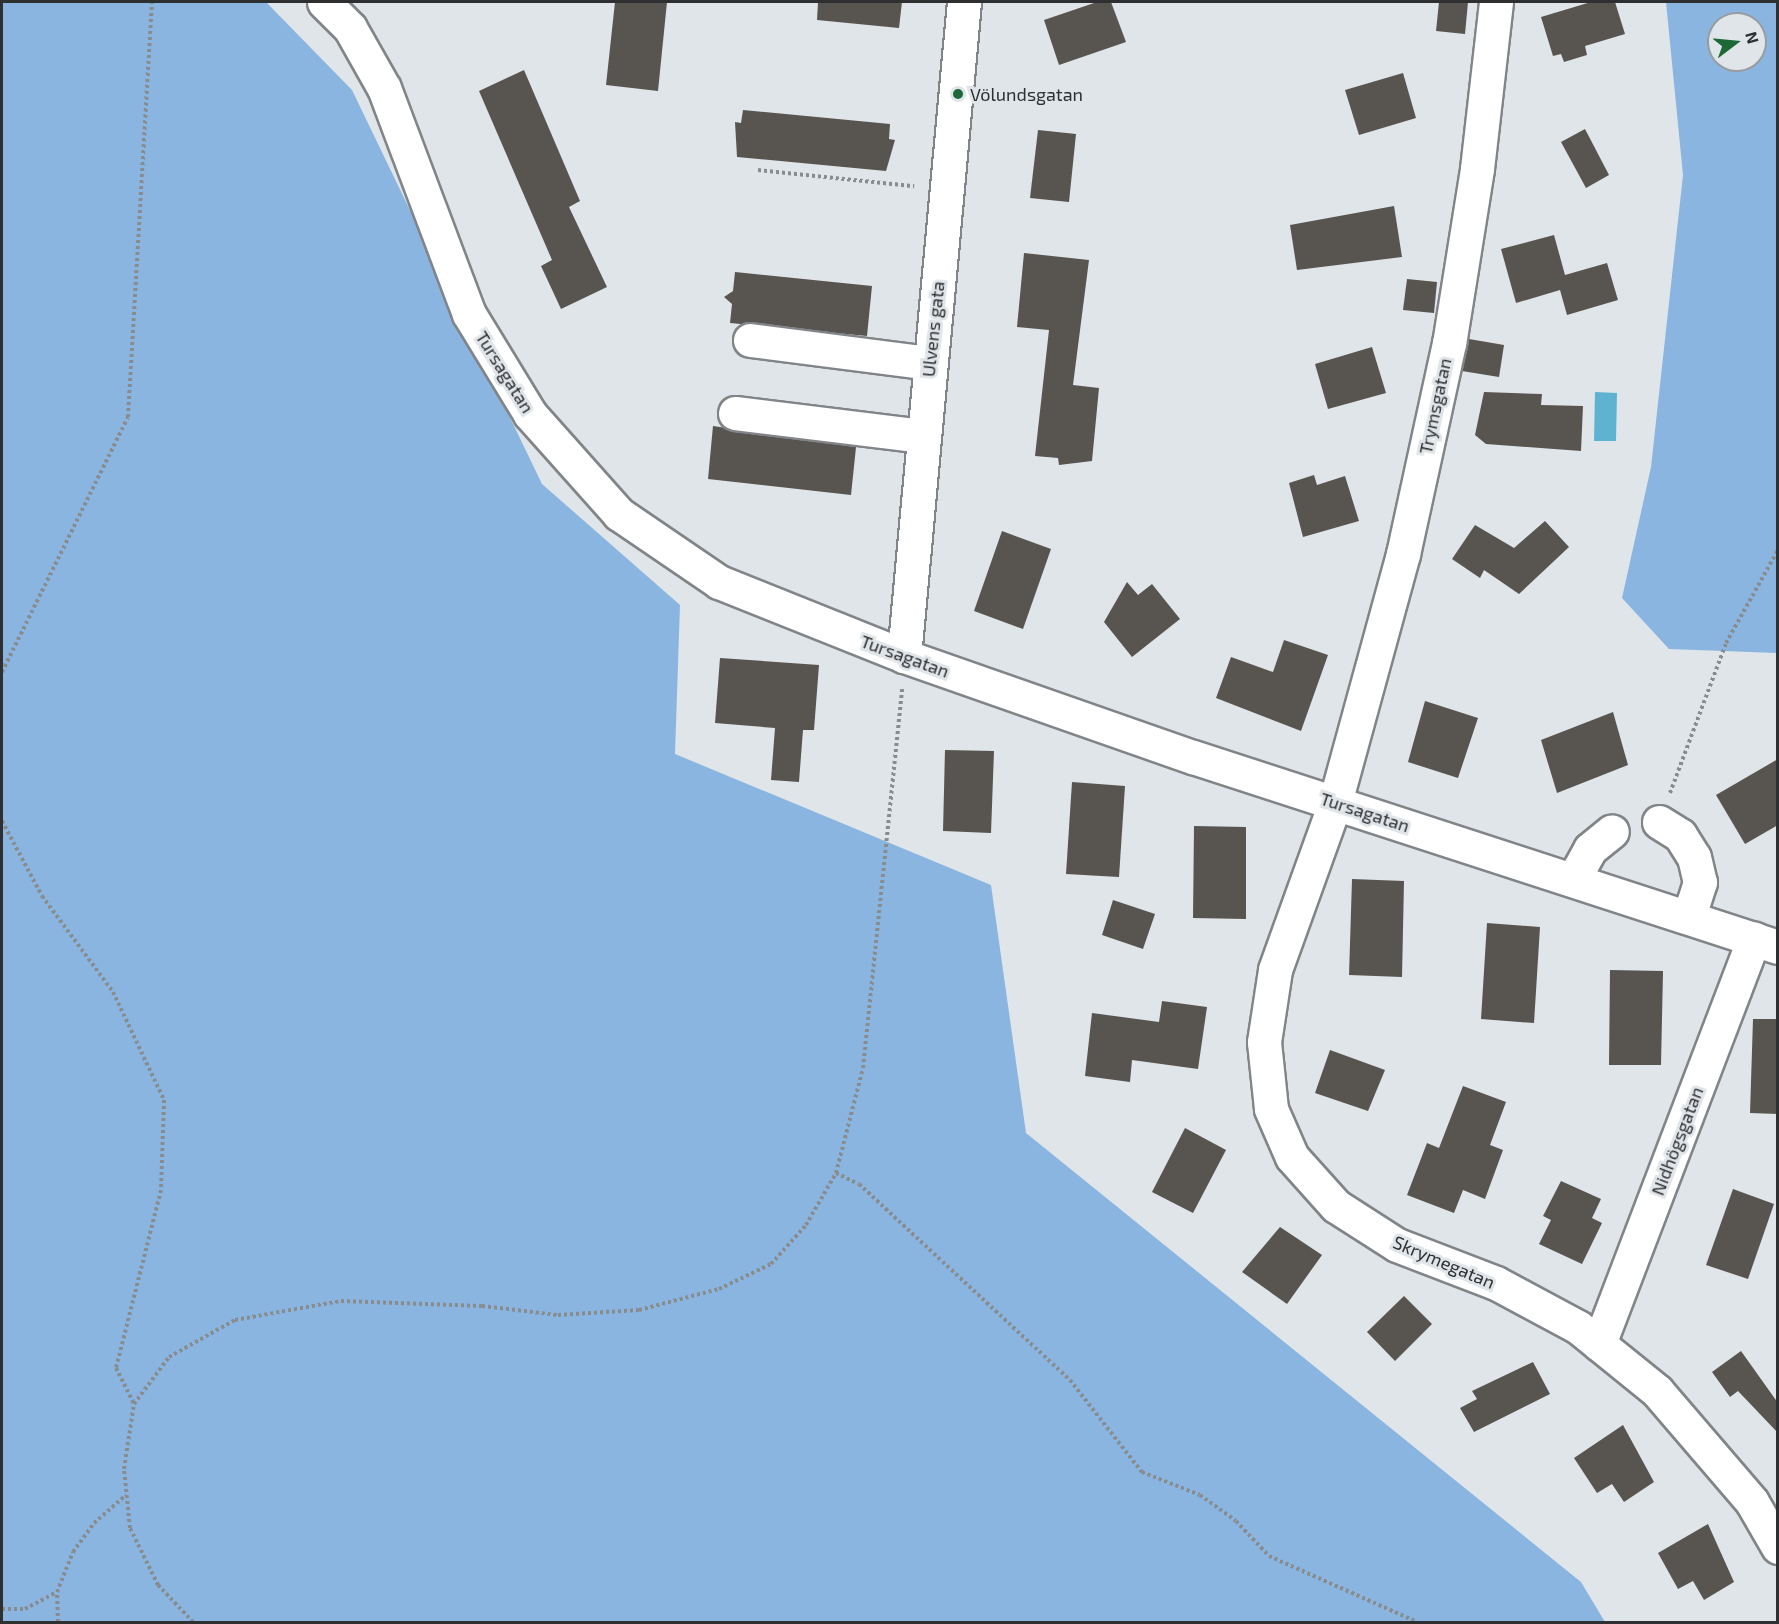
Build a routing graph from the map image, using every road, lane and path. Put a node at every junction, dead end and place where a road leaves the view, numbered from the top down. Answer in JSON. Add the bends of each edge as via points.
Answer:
{"nodes":[{"id":1,"x":152,"y":2,"type":"edge"},
{"id":2,"x":324,"y":2,"type":"edge"},
{"id":3,"x":964,"y":2,"type":"edge"},
{"id":4,"x":1496,"y":2,"type":"edge"},
{"id":5,"x":758,"y":170,"type":"dead end"},
{"id":6,"x":920,"y":186,"type":"dead end"},
{"id":7,"x":750,"y":340,"type":"dead end"},
{"id":8,"x":930,"y":363,"type":"junction"},
{"id":9,"x":735,"y":413,"type":"dead end"},
{"id":10,"x":922,"y":436,"type":"junction"},
{"id":11,"x":1778,"y":550,"type":"edge"},
{"id":12,"x":904,"y":656,"type":"junction"},
{"id":13,"x":2,"y":672,"type":"edge"},
{"id":14,"x":1335,"y":803,"type":"junction"},
{"id":15,"x":2,"y":821,"type":"edge"},
{"id":16,"x":1659,"y":822,"type":"joint"},
{"id":17,"x":1612,"y":831,"type":"dead end"},
{"id":18,"x":1574,"y":878,"type":"junction"},
{"id":19,"x":1689,"y":916,"type":"junction"},
{"id":20,"x":1766,"y":943,"type":"edge"},
{"id":21,"x":836,"y":1173,"type":"junction"},
{"id":22,"x":1599,"y":1344,"type":"junction"},
{"id":23,"x":134,"y":1404,"type":"junction"},
{"id":24,"x":126,"y":1495,"type":"junction"},
{"id":25,"x":1778,"y":1547,"type":"edge"},
{"id":26,"x":57,"y":1592,"type":"junction"},
{"id":27,"x":2,"y":1609,"type":"edge"},
{"id":28,"x":58,"y":1623,"type":"edge"},
{"id":29,"x":193,"y":1623,"type":"edge"},
{"id":30,"x":1417,"y":1623,"type":"edge"}],
"edges":[{"from":1,"to":13,"type":"path","via":[[128,417]]},
{"from":2,"to":12,"type":"street","name":"Tursagatan","via":[[350,28],[384,88],[469,314],[530,414],[619,514],[718,582]]},
{"from":3,"to":8,"type":"street","name":"Ulvens gata"},
{"from":4,"to":14,"type":"street","name":"Trymsgatan","via":[[1477,169],[1449,343],[1402,554]]},
{"from":5,"to":6,"type":"path"},
{"from":7,"to":8,"type":"street"},
{"from":8,"to":10,"type":"street","name":"Ulvens gata"},
{"from":9,"to":10,"type":"street"},
{"from":10,"to":12,"type":"street","name":"Ulvens gata"},
{"from":11,"to":16,"type":"path","via":[[1726,643]]},
{"from":12,"to":14,"type":"street","name":"Tursagatan"},
{"from":12,"to":21,"type":"path","via":[[896,781],[863,1068]]},
{"from":14,"to":18,"type":"street","name":"Tursagatan"},
{"from":14,"to":22,"type":"street","name":"Skrymegatan","via":[[1275,970],[1264,1042],[1271,1109],[1292,1157],[1336,1206],[1397,1245],[1496,1283]]},
{"from":15,"to":23,"type":"path","via":[[42,896],[113,992],[164,1100],[161,1190],[116,1368]]},
{"from":16,"to":19,"type":"street","via":[[1680,835],[1694,858],[1700,882]]},
{"from":17,"to":18,"type":"street","via":[[1590,849]]},
{"from":18,"to":19,"type":"street","name":"Tursagatan"},
{"from":19,"to":20,"type":"street","name":"Tursagatan"},
{"from":20,"to":22,"type":"street","name":"Nidhögsgatan"},
{"from":21,"to":23,"type":"path","via":[[806,1225],[771,1264],[719,1289],[639,1310],[558,1315],[482,1306],[341,1301],[236,1320],[168,1357]]},
{"from":21,"to":30,"type":"path","via":[[860,1184],[1070,1380],[1142,1472],[1200,1495],[1236,1521],[1269,1556]]},
{"from":22,"to":25,"type":"street","name":"Skrymegatan","via":[[1657,1391],[1752,1502]]},
{"from":23,"to":24,"type":"path","via":[[124,1469]]},
{"from":24,"to":26,"type":"path","via":[[94,1523],[73,1552]]},
{"from":24,"to":29,"type":"path","via":[[130,1528],[159,1585]]},
{"from":26,"to":27,"type":"path","via":[[25,1609]]},
{"from":26,"to":28,"type":"path"}]}
